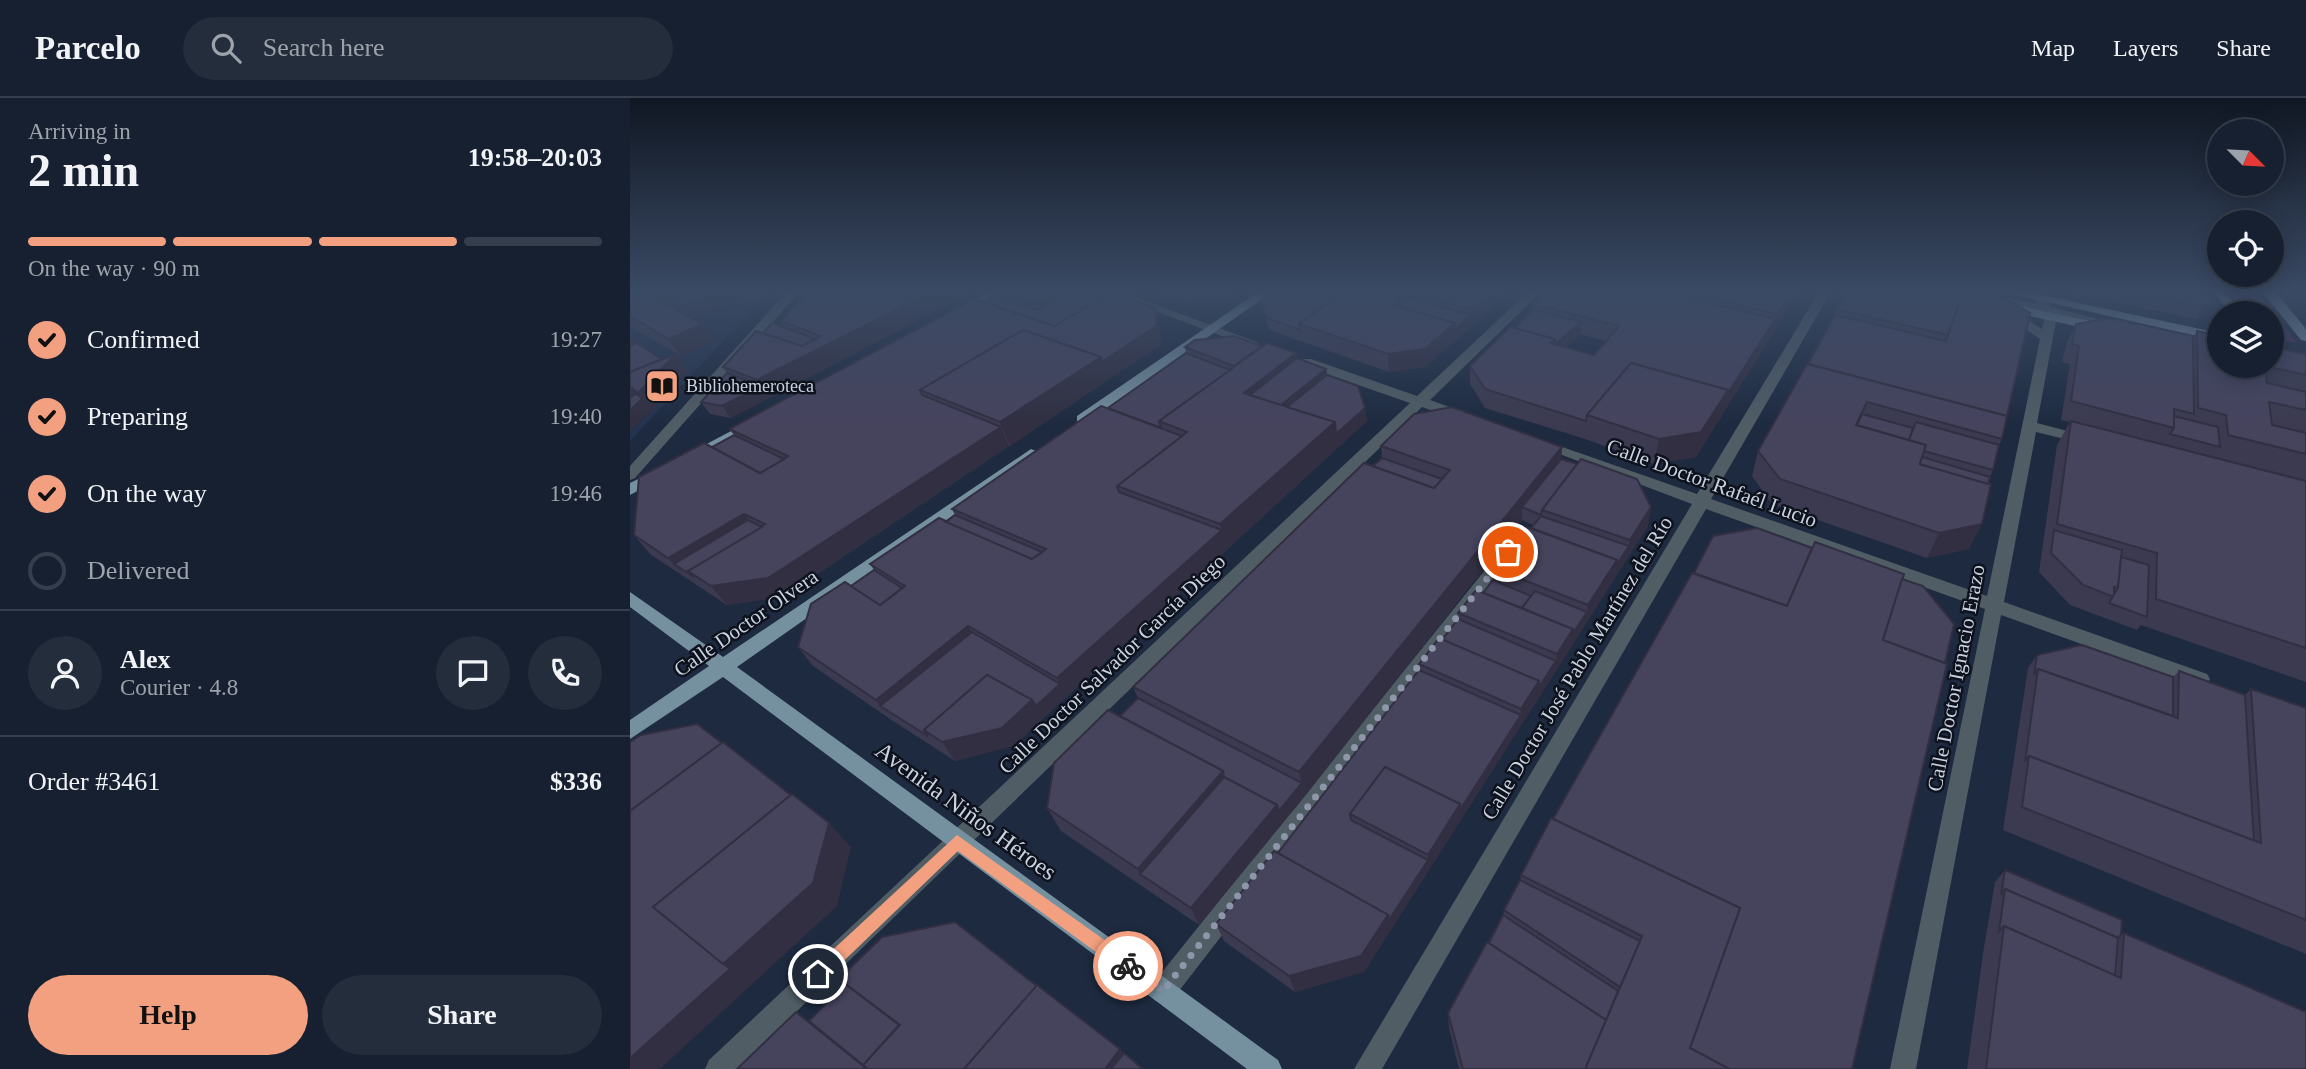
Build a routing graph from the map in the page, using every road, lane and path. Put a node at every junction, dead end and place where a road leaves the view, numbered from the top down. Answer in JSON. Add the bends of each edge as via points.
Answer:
{"nodes":[{"id":1,"x":754,"y":335,"type":"edge"},
{"id":2,"x":1204,"y":335,"type":"edge"},
{"id":3,"x":1231,"y":335,"type":"edge"},
{"id":4,"x":1485,"y":335,"type":"edge"},
{"id":5,"x":1799,"y":335,"type":"edge"},
{"id":6,"x":2043,"y":335,"type":"edge"},
{"id":7,"x":2158,"y":335,"type":"edge"},
{"id":8,"x":2047,"y":338,"type":"joint"},
{"id":9,"x":2207,"y":345,"type":"edge"},
{"id":10,"x":1265,"y":347,"type":"edge"},
{"id":11,"x":1291,"y":356,"type":"edge"},
{"id":12,"x":1420,"y":402,"type":"junction"},
{"id":13,"x":763,"y":418,"type":"edge"},
{"id":14,"x":1472,"y":420,"type":"edge"},
{"id":15,"x":2031,"y":426,"type":"junction"},
{"id":16,"x":1066,"y":430,"type":"edge"},
{"id":17,"x":1523,"y":438,"type":"edge"},
{"id":18,"x":2097,"y":443,"type":"edge"},
{"id":19,"x":1043,"y":446,"type":"edge"},
{"id":20,"x":630,"y":474,"type":"edge"},
{"id":21,"x":630,"y":490,"type":"edge"},
{"id":22,"x":1702,"y":501,"type":"junction"},
{"id":23,"x":1516,"y":542,"type":"edge"},
{"id":24,"x":630,"y":598,"type":"edge"},
{"id":25,"x":1993,"y":606,"type":"junction"},
{"id":26,"x":722,"y":667,"type":"junction"},
{"id":27,"x":2215,"y":684,"type":"edge"},
{"id":28,"x":630,"y":731,"type":"edge"},
{"id":29,"x":957,"y":842,"type":"junction"},
{"id":30,"x":1163,"y":991,"type":"junction"},
{"id":31,"x":718,"y":1069,"type":"edge"},
{"id":32,"x":1269,"y":1069,"type":"edge"},
{"id":33,"x":1367,"y":1069,"type":"edge"},
{"id":34,"x":1903,"y":1069,"type":"edge"}],
"edges":[{"from":1,"to":20,"type":"street"},
{"from":2,"to":16,"type":"main road"},
{"from":3,"to":10,"type":"street"},
{"from":4,"to":12,"type":"street","name":"Calle Doctor Salvador García Diego"},
{"from":5,"to":22,"type":"street","name":"Calle Doctor José Pablo Martínez del Río"},
{"from":6,"to":8,"type":"street"},
{"from":7,"to":9,"type":"street"},
{"from":8,"to":15,"type":"street","name":"Calle Doctor Ignacio Erazo"},
{"from":11,"to":12,"type":"street"},
{"from":12,"to":14,"type":"street"},
{"from":12,"to":29,"type":"street","name":"Calle Doctor Salvador García Diego"},
{"from":13,"to":21,"type":"main road"},
{"from":15,"to":18,"type":"street"},
{"from":15,"to":25,"type":"street","name":"Calle Doctor Ignacio Erazo"},
{"from":17,"to":22,"type":"street","name":"Calle Doctor Rafaél Lucio"},
{"from":19,"to":26,"type":"main road","name":"Calle Doctor Olvera"},
{"from":22,"to":25,"type":"street","name":"Calle Doctor Rafaél Lucio"},
{"from":22,"to":33,"type":"street","name":"Calle Doctor José Pablo Martínez del Río"},
{"from":23,"to":30,"type":"street"},
{"from":24,"to":26,"type":"main road","name":"Avenida Niños Héroes"},
{"from":25,"to":27,"type":"street","name":"Calle Doctor Rafaél Lucio"},
{"from":25,"to":34,"type":"street","name":"Calle Doctor Ignacio Erazo"},
{"from":26,"to":28,"type":"main road","name":"Calle Doctor Olvera"},
{"from":26,"to":29,"type":"main road","name":"Avenida Niños Héroes"},
{"from":29,"to":30,"type":"main road","name":"Avenida Niños Héroes"},
{"from":29,"to":31,"type":"street","name":"Calle Doctor Salvador García Diego"},
{"from":30,"to":32,"type":"main road","name":"Avenida Niños Héroes"}]}
